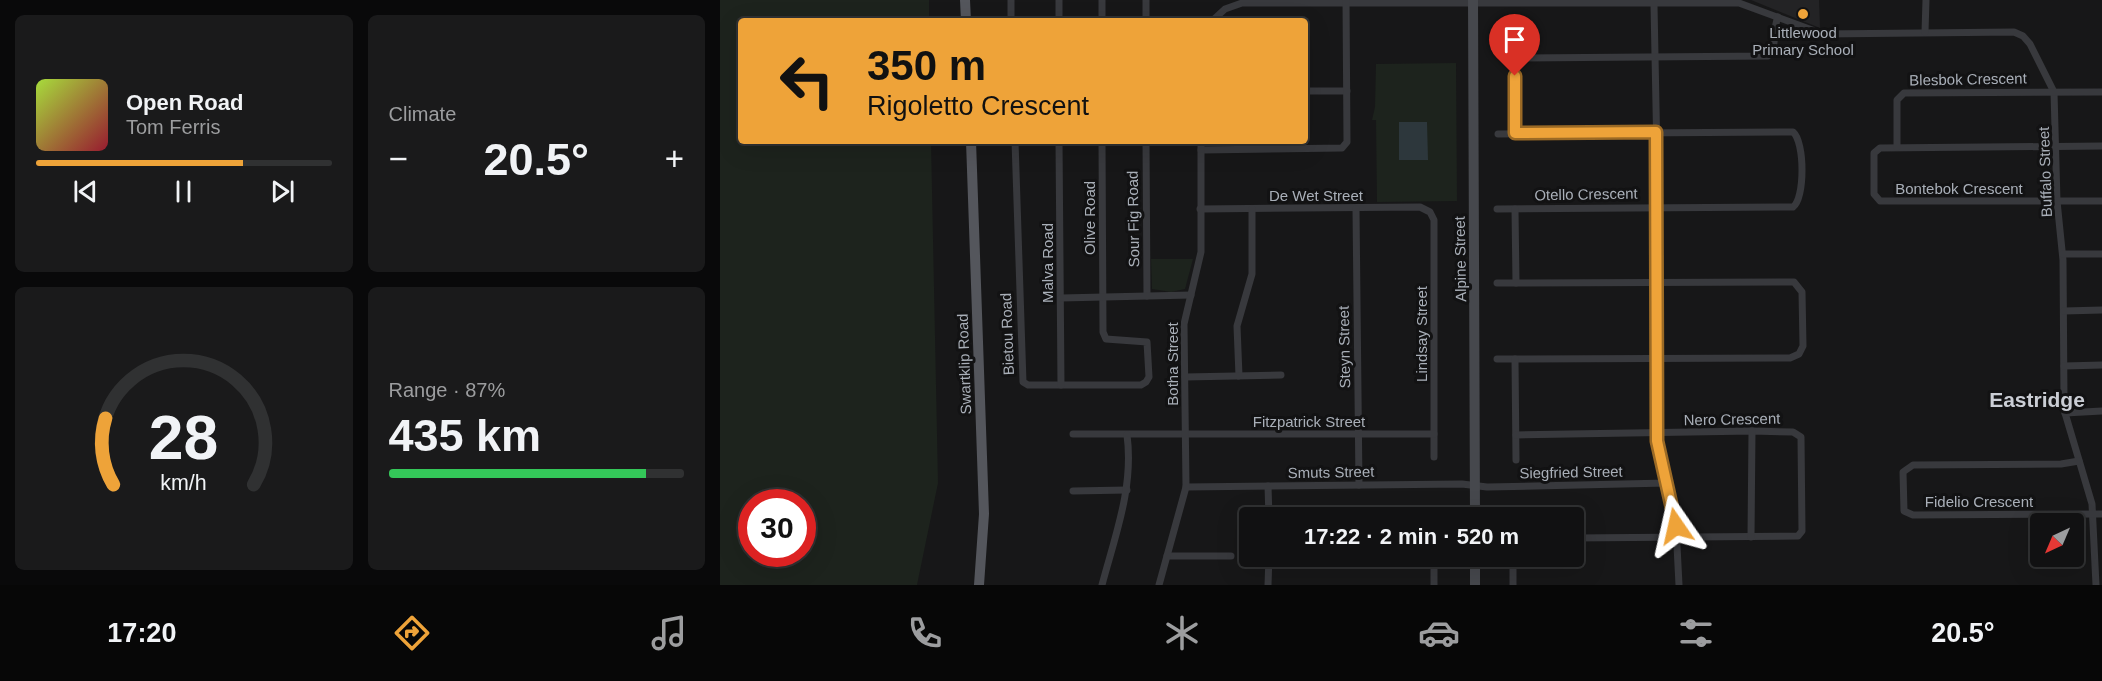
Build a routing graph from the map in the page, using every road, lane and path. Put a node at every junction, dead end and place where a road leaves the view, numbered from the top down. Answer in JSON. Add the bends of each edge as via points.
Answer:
{"nodes":[{"id":1,"x":965,"y":0,"type":"edge"},
{"id":2,"x":1011,"y":0,"type":"edge"},
{"id":3,"x":1059,"y":0,"type":"edge"},
{"id":4,"x":1101,"y":0,"type":"edge"},
{"id":5,"x":1146,"y":0,"type":"edge"},
{"id":6,"x":1926,"y":0,"type":"edge"},
{"id":7,"x":1346,"y":2,"type":"edge"},
{"id":8,"x":1473,"y":2,"type":"edge"},
{"id":9,"x":1565,"y":2,"type":"edge"},
{"id":10,"x":1654,"y":5,"type":"junction"},
{"id":11,"x":1778,"y":17,"type":"junction"},
{"id":12,"x":966,"y":18,"type":"edge"},
{"id":13,"x":1011,"y":18,"type":"edge"},
{"id":14,"x":1059,"y":18,"type":"edge"},
{"id":15,"x":1102,"y":18,"type":"edge"},
{"id":16,"x":1146,"y":18,"type":"edge"},
{"id":17,"x":1215,"y":18,"type":"edge"},
{"id":18,"x":1925,"y":32,"type":"junction"},
{"id":19,"x":1515,"y":38,"type":"dead end"},
{"id":20,"x":1657,"y":57,"type":"junction"},
{"id":21,"x":1515,"y":58,"type":"junction"},
{"id":22,"x":1308,"y":91,"type":"edge"},
{"id":23,"x":1347,"y":91,"type":"junction"},
{"id":24,"x":2054,"y":92,"type":"junction"},
{"id":25,"x":2102,"y":92,"type":"edge"},
{"id":26,"x":1656,"y":132,"type":"junction"},
{"id":27,"x":1515,"y":133,"type":"junction"},
{"id":28,"x":1498,"y":134,"type":"dead end"},
{"id":29,"x":971,"y":144,"type":"edge"},
{"id":30,"x":1015,"y":144,"type":"edge"},
{"id":31,"x":1059,"y":144,"type":"edge"},
{"id":32,"x":1102,"y":144,"type":"edge"},
{"id":33,"x":1146,"y":144,"type":"edge"},
{"id":34,"x":1201,"y":144,"type":"edge"},
{"id":35,"x":2102,"y":146,"type":"edge"},
{"id":36,"x":1897,"y":147,"type":"junction"},
{"id":37,"x":2056,"y":147,"type":"junction"},
{"id":38,"x":1201,"y":150,"type":"junction"},
{"id":39,"x":2057,"y":201,"type":"junction"},
{"id":40,"x":2102,"y":201,"type":"edge"},
{"id":41,"x":1658,"y":207,"type":"junction"},
{"id":42,"x":1200,"y":209,"type":"junction"},
{"id":43,"x":1252,"y":209,"type":"junction"},
{"id":44,"x":1356,"y":209,"type":"junction"},
{"id":45,"x":1497,"y":209,"type":"dead end"},
{"id":46,"x":1515,"y":209,"type":"junction"},
{"id":47,"x":1430,"y":212,"type":"joint"},
{"id":48,"x":2063,"y":254,"type":"junction"},
{"id":49,"x":2102,"y":254,"type":"edge"},
{"id":50,"x":1658,"y":282,"type":"junction"},
{"id":51,"x":1497,"y":283,"type":"dead end"},
{"id":52,"x":1516,"y":283,"type":"junction"},
{"id":53,"x":1103,"y":295,"type":"junction"},
{"id":54,"x":1191,"y":295,"type":"junction"},
{"id":55,"x":1147,"y":296,"type":"junction"},
{"id":56,"x":1061,"y":298,"type":"junction"},
{"id":57,"x":2102,"y":310,"type":"edge"},
{"id":58,"x":2064,"y":311,"type":"junction"},
{"id":59,"x":1659,"y":358,"type":"junction"},
{"id":60,"x":1497,"y":359,"type":"dead end"},
{"id":61,"x":1515,"y":359,"type":"junction"},
{"id":62,"x":2102,"y":365,"type":"edge"},
{"id":63,"x":2064,"y":366,"type":"junction"},
{"id":64,"x":1281,"y":375,"type":"dead end"},
{"id":65,"x":1239,"y":376,"type":"junction"},
{"id":66,"x":1185,"y":377,"type":"junction"},
{"id":67,"x":1061,"y":385,"type":"junction"},
{"id":68,"x":2102,"y":411,"type":"edge"},
{"id":69,"x":2066,"y":413,"type":"junction"},
{"id":70,"x":1752,"y":432,"type":"junction"},
{"id":71,"x":1359,"y":434,"type":"junction"},
{"id":72,"x":1434,"y":434,"type":"junction"},
{"id":73,"x":1073,"y":435,"type":"dead end"},
{"id":74,"x":1127,"y":435,"type":"junction"},
{"id":75,"x":1516,"y":435,"type":"junction"},
{"id":76,"x":1657,"y":435,"type":"junction"},
{"id":77,"x":1185,"y":436,"type":"junction"},
{"id":78,"x":1434,"y":457,"type":"dead end"},
{"id":79,"x":1516,"y":460,"type":"dead end"},
{"id":80,"x":2079,"y":461,"type":"junction"},
{"id":81,"x":1667,"y":483,"type":"junction"},
{"id":82,"x":1359,"y":485,"type":"junction"},
{"id":83,"x":1268,"y":486,"type":"junction"},
{"id":84,"x":1475,"y":486,"type":"junction"},
{"id":85,"x":1186,"y":487,"type":"junction"},
{"id":86,"x":1073,"y":490,"type":"dead end"},
{"id":87,"x":1127,"y":490,"type":"junction"},
{"id":88,"x":1269,"y":507,"type":"edge"},
{"id":89,"x":1475,"y":507,"type":"edge"},
{"id":90,"x":2094,"y":514,"type":"junction"},
{"id":91,"x":2102,"y":514,"type":"edge"},
{"id":92,"x":1677,"y":537,"type":"junction"},
{"id":93,"x":1751,"y":537,"type":"junction"},
{"id":94,"x":1584,"y":538,"type":"edge"},
{"id":95,"x":1167,"y":556,"type":"junction"},
{"id":96,"x":1231,"y":556,"type":"dead end"},
{"id":97,"x":1269,"y":567,"type":"edge"},
{"id":98,"x":1434,"y":567,"type":"edge"},
{"id":99,"x":1475,"y":567,"type":"edge"},
{"id":100,"x":1513,"y":567,"type":"edge"},
{"id":101,"x":979,"y":585,"type":"edge"},
{"id":102,"x":1102,"y":585,"type":"edge"},
{"id":103,"x":1160,"y":585,"type":"edge"},
{"id":104,"x":1268,"y":585,"type":"edge"},
{"id":105,"x":1434,"y":585,"type":"edge"},
{"id":106,"x":1475,"y":585,"type":"edge"},
{"id":107,"x":1513,"y":585,"type":"edge"},
{"id":108,"x":1679,"y":585,"type":"edge"},
{"id":109,"x":2096,"y":585,"type":"edge"}],
"edges":[{"from":1,"to":12,"type":"main road"},
{"from":2,"to":13,"type":"street"},
{"from":3,"to":14,"type":"street"},
{"from":4,"to":15,"type":"street"},
{"from":5,"to":16,"type":"street"},
{"from":6,"to":18,"type":"street"},
{"from":7,"to":8,"type":"street"},
{"from":7,"to":17,"type":"street","via":[[1237,4]]},
{"from":7,"to":23,"type":"street"},
{"from":8,"to":9,"type":"street","name":"Buffalo Street"},
{"from":8,"to":84,"type":"street","name":"Alpine Street"},
{"from":9,"to":10,"type":"street","name":"Buffalo Street"},
{"from":10,"to":11,"type":"street","name":"Buffalo Street","via":[[1739,3]]},
{"from":10,"to":20,"type":"street"},
{"from":11,"to":18,"type":"street","name":"Buffalo Street","via":[[1823,34]]},
{"from":11,"to":20,"type":"street","via":[[1774,24],[1774,49],[1768,56]]},
{"from":18,"to":24,"type":"street","name":"Buffalo Street","via":[[2018,33],[2030,44]]},
{"from":19,"to":21,"type":"street"},
{"from":20,"to":21,"type":"street"},
{"from":20,"to":26,"type":"street"},
{"from":21,"to":27,"type":"street"},
{"from":22,"to":23,"type":"street"},
{"from":23,"to":38,"type":"street","via":[[1347,142],[1342,148]]},
{"from":24,"to":25,"type":"street","name":"Blesbok Crescent"},
{"from":24,"to":36,"type":"street","name":"Blesbok Crescent","via":[[1904,93],[1897,100]]},
{"from":24,"to":37,"type":"street","name":"Buffalo Street"},
{"from":26,"to":27,"type":"street"},
{"from":26,"to":41,"type":"street"},
{"from":26,"to":41,"type":"street","name":"Otello Crescent","via":[[1793,132],[1801,142],[1801,198],[1793,207]]},
{"from":27,"to":28,"type":"street"},
{"from":29,"to":101,"type":"main road","name":"Swartklip Road","via":[[984,514]]},
{"from":30,"to":67,"type":"street","name":"Bietou Road","via":[[1023,382]]},
{"from":31,"to":56,"type":"street","name":"Malva Road"},
{"from":32,"to":53,"type":"street","name":"Olive Road"},
{"from":33,"to":55,"type":"street","name":"Sour Fig Road"},
{"from":34,"to":38,"type":"street","name":"Botha Street"},
{"from":35,"to":37,"type":"street","name":"Bontebok Crescent"},
{"from":36,"to":37,"type":"street","name":"Bontebok Crescent"},
{"from":36,"to":39,"type":"street","name":"Bontebok Crescent","via":[[1880,148],[1874,153],[1874,194],[1880,201]]},
{"from":37,"to":39,"type":"street","name":"Buffalo Street"},
{"from":38,"to":42,"type":"street","name":"Botha Street"},
{"from":39,"to":40,"type":"street"},
{"from":39,"to":48,"type":"street","name":"Buffalo Street"},
{"from":41,"to":46,"type":"street","name":"Otello Crescent"},
{"from":41,"to":50,"type":"street"},
{"from":42,"to":43,"type":"street","name":"De Wet Street"},
{"from":42,"to":54,"type":"street","name":"Botha Street","via":[[1201,252]]},
{"from":43,"to":44,"type":"street","name":"De Wet Street"},
{"from":43,"to":65,"type":"street","via":[[1252,274],[1237,326]]},
{"from":44,"to":47,"type":"street","name":"De Wet Street","via":[[1420,207]]},
{"from":44,"to":71,"type":"street","name":"Steyn Street"},
{"from":45,"to":46,"type":"street","name":"Otello Crescent"},
{"from":46,"to":52,"type":"street","name":"Otello Crescent"},
{"from":47,"to":72,"type":"street","name":"Lindsay Street","via":[[1434,220]]},
{"from":48,"to":49,"type":"street"},
{"from":48,"to":58,"type":"street","name":"Buffalo Street"},
{"from":50,"to":52,"type":"street"},
{"from":50,"to":59,"type":"street"},
{"from":50,"to":59,"type":"street","via":[[1794,282],[1802,292],[1803,346],[1799,354],[1790,358]]},
{"from":51,"to":52,"type":"street"},
{"from":53,"to":55,"type":"street"},
{"from":53,"to":56,"type":"street"},
{"from":53,"to":67,"type":"street","name":"Bietou Road","via":[[1106,339],[1147,342],[1146,382]]},
{"from":54,"to":55,"type":"street"},
{"from":54,"to":66,"type":"street","name":"Botha Street","via":[[1184,324]]},
{"from":56,"to":67,"type":"street","name":"Malva Road"},
{"from":57,"to":58,"type":"street"},
{"from":58,"to":63,"type":"street","name":"Buffalo Street"},
{"from":59,"to":61,"type":"street"},
{"from":59,"to":76,"type":"street"},
{"from":60,"to":61,"type":"street"},
{"from":61,"to":75,"type":"street"},
{"from":62,"to":63,"type":"street"},
{"from":63,"to":69,"type":"street","name":"Buffalo Street"},
{"from":64,"to":65,"type":"street"},
{"from":65,"to":66,"type":"street"},
{"from":66,"to":77,"type":"street","name":"Botha Street"},
{"from":68,"to":69,"type":"street"},
{"from":69,"to":80,"type":"street","name":"Buffalo Street"},
{"from":70,"to":76,"type":"street","name":"Nero Crescent"},
{"from":70,"to":93,"type":"street"},
{"from":70,"to":93,"type":"street","name":"Nero Crescent","via":[[1793,432],[1801,437],[1802,531],[1798,536]]},
{"from":71,"to":72,"type":"street","name":"Fitzpatrick Street"},
{"from":71,"to":77,"type":"street","name":"Fitzpatrick Street"},
{"from":71,"to":82,"type":"street","name":"Steyn Street"},
{"from":72,"to":78,"type":"street","name":"Lindsay Street"},
{"from":73,"to":74,"type":"street","name":"Fitzpatrick Street"},
{"from":74,"to":77,"type":"street","name":"Fitzpatrick Street"},
{"from":74,"to":87,"type":"street"},
{"from":75,"to":76,"type":"street","name":"Nero Crescent"},
{"from":75,"to":79,"type":"street"},
{"from":76,"to":81,"type":"street"},
{"from":77,"to":85,"type":"street","name":"Botha Street"},
{"from":80,"to":90,"type":"street","name":"Buffalo Street"},
{"from":80,"to":90,"type":"street","name":"Fidelio Crescent","via":[[1913,465],[1903,472],[1904,511],[1913,515]]},
{"from":81,"to":84,"type":"street","name":"Siegfried Street"},
{"from":81,"to":92,"type":"street"},
{"from":82,"to":83,"type":"street","name":"Smuts Street"},
{"from":82,"to":84,"type":"street","name":"Smuts Street"},
{"from":83,"to":85,"type":"street","name":"Smuts Street"},
{"from":83,"to":88,"type":"street"},
{"from":84,"to":89,"type":"street","name":"Alpine Street"},
{"from":85,"to":95,"type":"street","name":"Botha Street"},
{"from":86,"to":87,"type":"street"},
{"from":87,"to":102,"type":"street"},
{"from":90,"to":91,"type":"street"},
{"from":90,"to":109,"type":"street","name":"Buffalo Street"},
{"from":92,"to":93,"type":"street","name":"Nero Crescent"},
{"from":92,"to":94,"type":"street","name":"Nero Crescent"},
{"from":92,"to":108,"type":"street"},
{"from":95,"to":96,"type":"street"},
{"from":95,"to":103,"type":"street","name":"Botha Street"},
{"from":97,"to":104,"type":"street"},
{"from":98,"to":105,"type":"street"},
{"from":99,"to":106,"type":"street"},
{"from":100,"to":107,"type":"street"}]}
